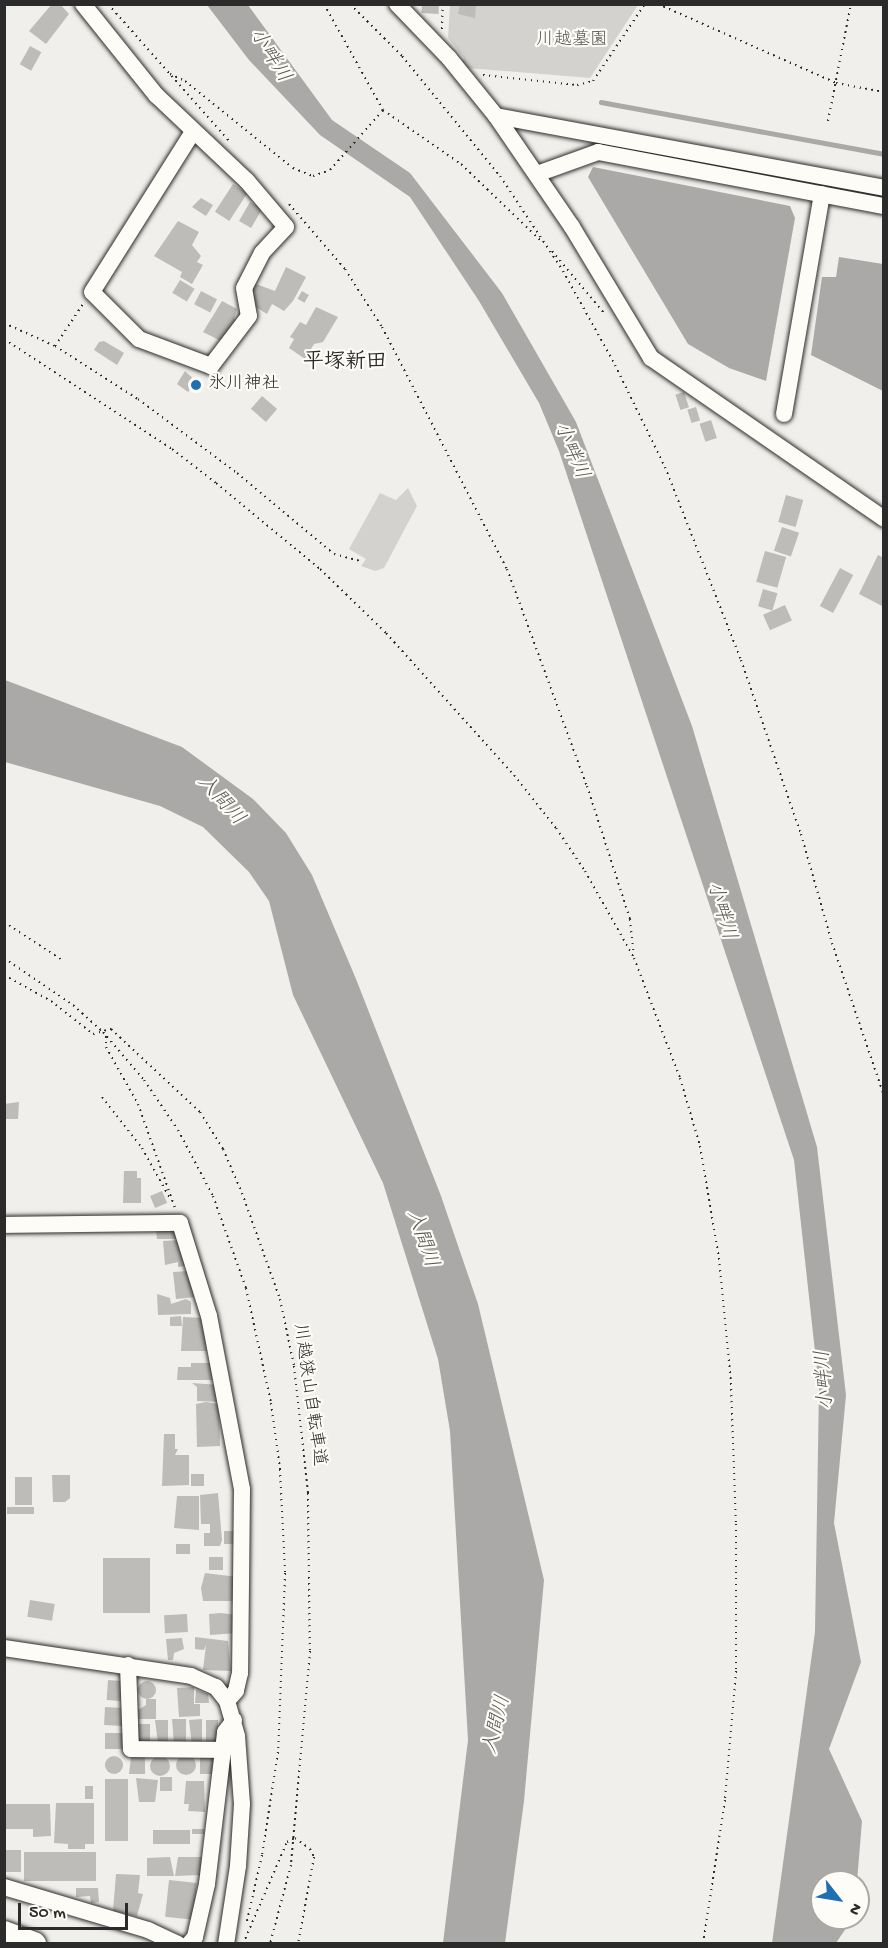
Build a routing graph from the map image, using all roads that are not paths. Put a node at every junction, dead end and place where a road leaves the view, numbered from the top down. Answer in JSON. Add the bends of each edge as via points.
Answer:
{"nodes":[{"id":1,"x":83,"y":4,"type":"edge"},
{"id":2,"x":397,"y":4,"type":"edge"},
{"id":3,"x":496,"y":116,"type":"junction"},
{"id":4,"x":192,"y":133,"type":"junction"},
{"id":5,"x":537,"y":174,"type":"junction"},
{"id":6,"x":884,"y":188,"type":"edge"},
{"id":7,"x":822,"y":194,"type":"junction"},
{"id":8,"x":884,"y":206,"type":"edge"},
{"id":9,"x":784,"y":414,"type":"dead end"},
{"id":10,"x":884,"y":519,"type":"edge"},
{"id":11,"x":4,"y":1225,"type":"edge"},
{"id":12,"x":4,"y":1648,"type":"edge"},
{"id":13,"x":128,"y":1665,"type":"junction"},
{"id":14,"x":227,"y":1701,"type":"junction"},
{"id":15,"x":234,"y":1720,"type":"junction"},
{"id":16,"x":224,"y":1750,"type":"junction"},
{"id":17,"x":4,"y":1887,"type":"edge"},
{"id":18,"x":4,"y":1933,"type":"edge"},
{"id":19,"x":34,"y":1944,"type":"edge"},
{"id":20,"x":178,"y":1944,"type":"edge"},
{"id":21,"x":189,"y":1944,"type":"edge"},
{"id":22,"x":226,"y":1944,"type":"edge"}],
"edges":[{"from":1,"to":4,"type":"street"},
{"from":2,"to":3,"type":"street"},
{"from":3,"to":5,"type":"street"},
{"from":3,"to":6,"type":"street"},
{"from":4,"to":4,"type":"street","via":[[247,181],[286,226],[262,253],[244,288],[249,316],[215,363],[206,365],[139,339],[92,292]]},
{"from":5,"to":7,"type":"street","via":[[598,152]]},
{"from":5,"to":10,"type":"street","via":[[651,358]]},
{"from":7,"to":8,"type":"street"},
{"from":7,"to":9,"type":"street"},
{"from":11,"to":14,"type":"street","via":[[180,1222],[209,1316],[242,1489],[240,1673],[236,1691]]},
{"from":12,"to":13,"type":"street"},
{"from":13,"to":14,"type":"street","via":[[203,1680],[216,1687]]},
{"from":13,"to":16,"type":"street","via":[[131,1749]]},
{"from":14,"to":15,"type":"street"},
{"from":15,"to":16,"type":"street","via":[[225,1732]]},
{"from":15,"to":22,"type":"street","via":[[242,1774],[241,1830]]},
{"from":16,"to":21,"type":"street","via":[[207,1884],[195,1937]]},
{"from":17,"to":20,"type":"street"},
{"from":18,"to":19,"type":"highway"}]}
